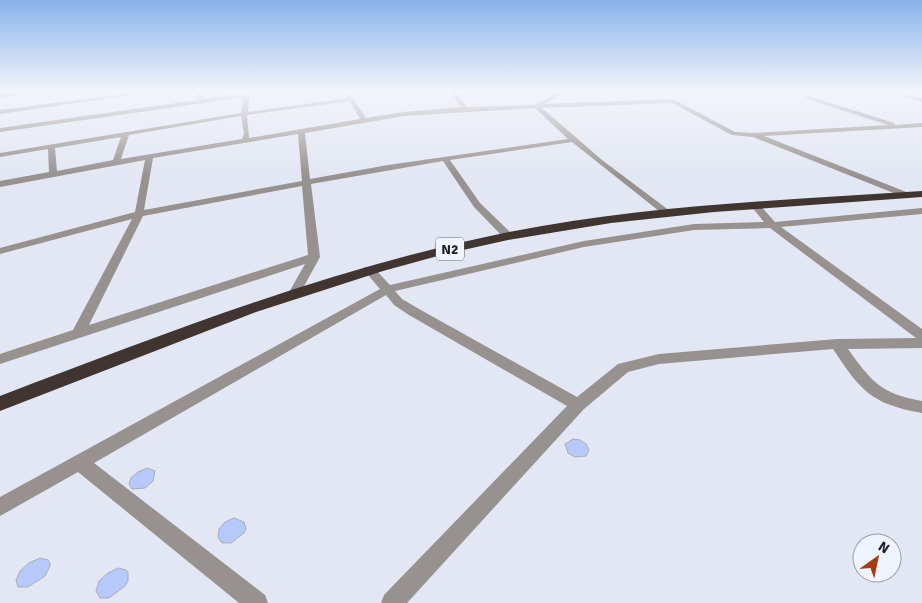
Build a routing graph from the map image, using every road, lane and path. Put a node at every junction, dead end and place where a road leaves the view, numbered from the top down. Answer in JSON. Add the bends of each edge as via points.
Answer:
{"nodes":[{"id":1,"x":69,"y":120,"type":"edge"},
{"id":2,"x":204,"y":120,"type":"edge"},
{"id":3,"x":245,"y":120,"type":"edge"},
{"id":4,"x":370,"y":120,"type":"edge"},
{"id":5,"x":552,"y":120,"type":"edge"},
{"id":6,"x":710,"y":120,"type":"edge"},
{"id":7,"x":883,"y":120,"type":"edge"},
{"id":8,"x":364,"y":121,"type":"joint"},
{"id":9,"x":903,"y":126,"type":"junction"},
{"id":10,"x":922,"y":126,"type":"edge"},
{"id":11,"x":0,"y":130,"type":"edge"},
{"id":12,"x":301,"y":131,"type":"junction"},
{"id":13,"x":922,"y":131,"type":"edge"},
{"id":14,"x":126,"y":132,"type":"junction"},
{"id":15,"x":754,"y":135,"type":"junction"},
{"id":16,"x":245,"y":140,"type":"junction"},
{"id":17,"x":574,"y":140,"type":"junction"},
{"id":18,"x":51,"y":146,"type":"junction"},
{"id":19,"x":0,"y":155,"type":"edge"},
{"id":20,"x":149,"y":157,"type":"junction"},
{"id":21,"x":445,"y":158,"type":"junction"},
{"id":22,"x":116,"y":162,"type":"junction"},
{"id":23,"x":53,"y":174,"type":"junction"},
{"id":24,"x":0,"y":184,"type":"edge"},
{"id":25,"x":306,"y":184,"type":"junction"},
{"id":26,"x":922,"y":194,"type":"edge"},
{"id":27,"x":906,"y":195,"type":"junction"},
{"id":28,"x":756,"y":206,"type":"junction"},
{"id":29,"x":922,"y":212,"type":"edge"},
{"id":30,"x":667,"y":213,"type":"junction"},
{"id":31,"x":139,"y":214,"type":"junction"},
{"id":32,"x":772,"y":225,"type":"junction"},
{"id":33,"x":508,"y":236,"type":"junction"},
{"id":34,"x":0,"y":251,"type":"edge"},
{"id":35,"x":314,"y":257,"type":"junction"},
{"id":36,"x":369,"y":269,"type":"junction"},
{"id":37,"x":386,"y":290,"type":"junction"},
{"id":38,"x":294,"y":294,"type":"junction"},
{"id":39,"x":79,"y":332,"type":"junction"},
{"id":40,"x":922,"y":336,"type":"edge"},
{"id":41,"x":922,"y":343,"type":"edge"},
{"id":42,"x":837,"y":344,"type":"junction"},
{"id":43,"x":0,"y":359,"type":"edge"},
{"id":44,"x":0,"y":404,"type":"edge"},
{"id":45,"x":578,"y":405,"type":"junction"},
{"id":46,"x":922,"y":408,"type":"edge"},
{"id":47,"x":79,"y":462,"type":"junction"},
{"id":48,"x":0,"y":507,"type":"edge"},
{"id":49,"x":257,"y":603,"type":"edge"},
{"id":50,"x":392,"y":603,"type":"edge"}],
"edges":[{"from":1,"to":11,"type":"street"},
{"from":2,"to":14,"type":"street"},
{"from":3,"to":16,"type":"street"},
{"from":4,"to":8,"type":"street"},
{"from":5,"to":17,"type":"street"},
{"from":6,"to":15,"type":"street","via":[[734,134]]},
{"from":7,"to":9,"type":"street"},
{"from":8,"to":12,"type":"street"},
{"from":9,"to":10,"type":"street"},
{"from":9,"to":13,"type":"street"},
{"from":9,"to":15,"type":"street"},
{"from":12,"to":16,"type":"street"},
{"from":12,"to":25,"type":"street"},
{"from":14,"to":18,"type":"street"},
{"from":14,"to":22,"type":"street"},
{"from":15,"to":27,"type":"street"},
{"from":16,"to":20,"type":"street"},
{"from":17,"to":21,"type":"street"},
{"from":17,"to":30,"type":"street"},
{"from":18,"to":19,"type":"street"},
{"from":18,"to":23,"type":"street"},
{"from":20,"to":22,"type":"street"},
{"from":20,"to":31,"type":"street"},
{"from":21,"to":25,"type":"street"},
{"from":21,"to":33,"type":"street","via":[[477,205]]},
{"from":22,"to":23,"type":"street"},
{"from":23,"to":24,"type":"street"},
{"from":25,"to":31,"type":"street"},
{"from":25,"to":35,"type":"street"},
{"from":26,"to":27,"type":"highway","number":"N2"},
{"from":27,"to":28,"type":"highway","number":"N2"},
{"from":28,"to":30,"type":"highway","number":"N2"},
{"from":28,"to":32,"type":"street"},
{"from":29,"to":32,"type":"street"},
{"from":30,"to":33,"type":"highway","number":"N2"},
{"from":31,"to":34,"type":"street"},
{"from":31,"to":39,"type":"street"},
{"from":32,"to":37,"type":"street","via":[[694,227],[584,244]]},
{"from":32,"to":40,"type":"street"},
{"from":33,"to":36,"type":"highway","number":"N2"},
{"from":35,"to":38,"type":"street"},
{"from":35,"to":39,"type":"street"},
{"from":36,"to":37,"type":"street"},
{"from":36,"to":38,"type":"highway","number":"N2"},
{"from":37,"to":45,"type":"street","via":[[414,312]]},
{"from":37,"to":47,"type":"street"},
{"from":38,"to":44,"type":"highway","number":"N2"},
{"from":39,"to":43,"type":"street"},
{"from":41,"to":42,"type":"street"},
{"from":42,"to":45,"type":"street","via":[[678,357],[639,364],[624,368]]},
{"from":42,"to":46,"type":"street","via":[[875,392],[886,400]]},
{"from":45,"to":50,"type":"street"},
{"from":47,"to":48,"type":"street"},
{"from":47,"to":49,"type":"street"}]}
